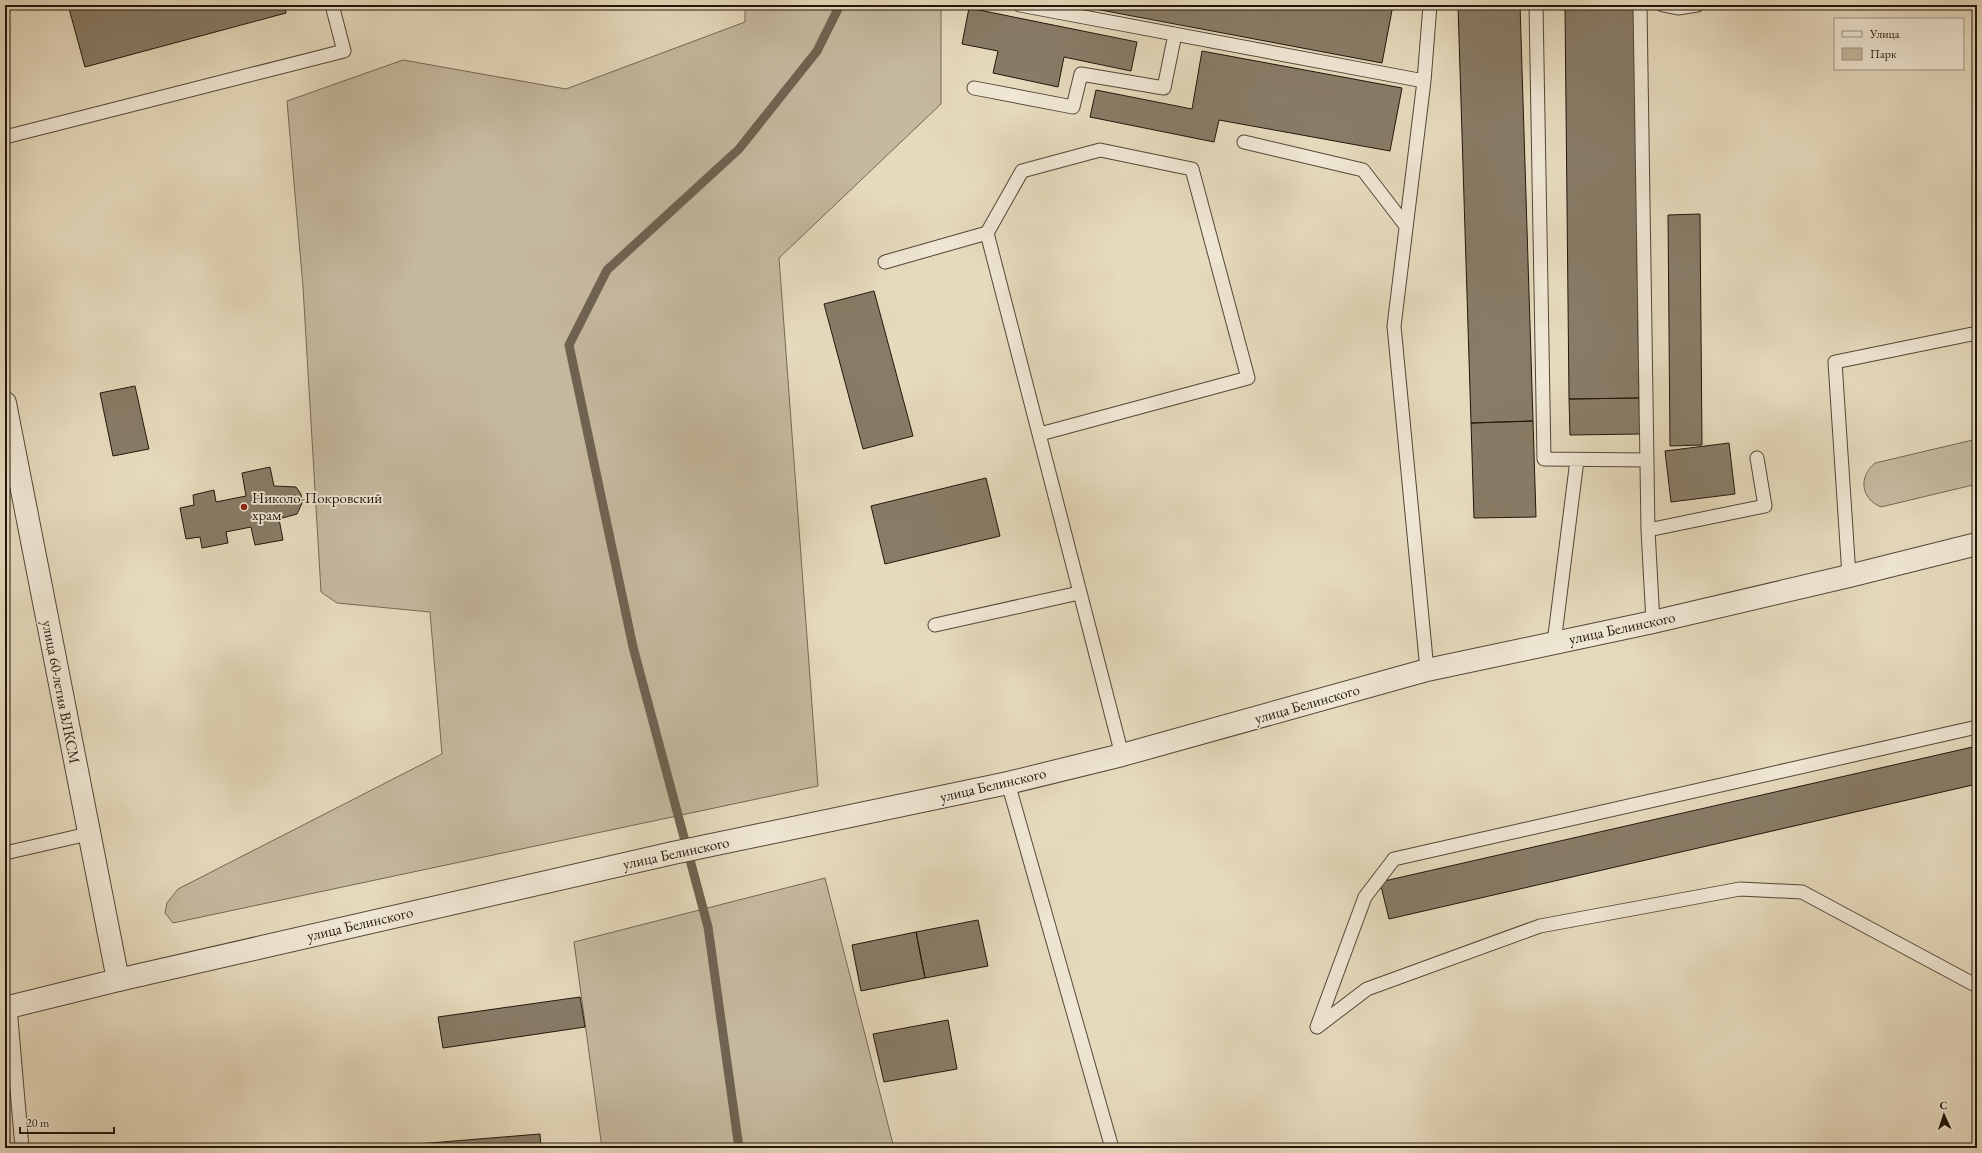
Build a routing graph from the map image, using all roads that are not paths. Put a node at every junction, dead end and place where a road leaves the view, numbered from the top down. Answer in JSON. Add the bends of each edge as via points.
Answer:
{"nodes":[{"id":1,"x":332,"y":5,"type":"edge"},
{"id":2,"x":1020,"y":5,"type":"edge"},
{"id":3,"x":1430,"y":5,"type":"edge"},
{"id":4,"x":1536,"y":5,"type":"edge"},
{"id":5,"x":1640,"y":5,"type":"edge"},
{"id":6,"x":1663,"y":5,"type":"edge"},
{"id":7,"x":1697,"y":5,"type":"edge"},
{"id":8,"x":1175,"y":34,"type":"junction"},
{"id":9,"x":1424,"y":81,"type":"junction"},
{"id":10,"x":974,"y":88,"type":"dead end"},
{"id":11,"x":5,"y":136,"type":"edge"},
{"id":12,"x":1244,"y":142,"type":"dead end"},
{"id":13,"x":1406,"y":226,"type":"junction"},
{"id":14,"x":987,"y":233,"type":"junction"},
{"id":15,"x":885,"y":262,"type":"dead end"},
{"id":16,"x":1977,"y":333,"type":"edge"},
{"id":17,"x":5,"y":403,"type":"edge"},
{"id":18,"x":1040,"y":434,"type":"junction"},
{"id":19,"x":1757,"y":458,"type":"dead end"},
{"id":20,"x":1577,"y":460,"type":"junction"},
{"id":21,"x":1647,"y":460,"type":"junction"},
{"id":22,"x":1648,"y":530,"type":"junction"},
{"id":23,"x":1977,"y":544,"type":"edge"},
{"id":24,"x":1848,"y":576,"type":"junction"},
{"id":25,"x":1079,"y":593,"type":"junction"},
{"id":26,"x":1653,"y":622,"type":"junction"},
{"id":27,"x":935,"y":625,"type":"dead end"},
{"id":28,"x":1554,"y":643,"type":"junction"},
{"id":29,"x":1427,"y":670,"type":"junction"},
{"id":30,"x":1977,"y":727,"type":"edge"},
{"id":31,"x":1122,"y":755,"type":"junction"},
{"id":32,"x":1008,"y":783,"type":"junction"},
{"id":33,"x":88,"y":834,"type":"junction"},
{"id":34,"x":5,"y":853,"type":"edge"},
{"id":35,"x":118,"y":980,"type":"junction"},
{"id":36,"x":1977,"y":986,"type":"edge"},
{"id":37,"x":8,"y":1008,"type":"edge"},
{"id":38,"x":22,"y":1148,"type":"edge"},
{"id":39,"x":1112,"y":1148,"type":"edge"}],
"edges":[{"from":1,"to":11,"type":"lane","via":[[344,51]]},
{"from":2,"to":8,"type":"lane"},
{"from":3,"to":9,"type":"lane"},
{"from":4,"to":20,"type":"lane","via":[[1544,460]]},
{"from":5,"to":21,"type":"lane"},
{"from":6,"to":7,"type":"lane","via":[[1678,8]]},
{"from":8,"to":9,"type":"lane"},
{"from":8,"to":10,"type":"lane","via":[[1164,88],[1081,74],[1073,107]]},
{"from":9,"to":13,"type":"lane"},
{"from":12,"to":13,"type":"lane","via":[[1363,170]]},
{"from":13,"to":29,"type":"lane","via":[[1394,326]]},
{"from":14,"to":15,"type":"lane"},
{"from":14,"to":18,"type":"lane"},
{"from":14,"to":18,"type":"lane","via":[[1022,171],[1100,150],[1192,169],[1248,378]]},
{"from":16,"to":24,"type":"lane","via":[[1835,362]]},
{"from":17,"to":33,"type":"street","name":"улица 60-летия ВЛКСМ"},
{"from":18,"to":25,"type":"lane"},
{"from":19,"to":22,"type":"lane","via":[[1766,506]]},
{"from":20,"to":21,"type":"lane"},
{"from":20,"to":28,"type":"lane"},
{"from":21,"to":22,"type":"lane"},
{"from":22,"to":26,"type":"lane"},
{"from":23,"to":24,"type":"street","name":"улица Белинского"},
{"from":24,"to":26,"type":"street","name":"улица Белинского"},
{"from":25,"to":27,"type":"lane"},
{"from":25,"to":31,"type":"lane"},
{"from":26,"to":28,"type":"street","name":"улица Белинского"},
{"from":28,"to":29,"type":"street","name":"улица Белинского"},
{"from":29,"to":31,"type":"street","name":"улица Белинского"},
{"from":30,"to":36,"type":"lane","via":[[1394,859],[1365,897],[1317,1027],[1367,989],[1540,926],[1740,889],[1802,892]]},
{"from":31,"to":32,"type":"street","name":"улица Белинского"},
{"from":32,"to":35,"type":"street","name":"улица Белинского","via":[[673,853]]},
{"from":32,"to":39,"type":"lane"},
{"from":33,"to":34,"type":"lane"},
{"from":33,"to":35,"type":"street","name":"улица 60-летия ВЛКСМ"},
{"from":35,"to":37,"type":"street","name":"улица Белинского"},
{"from":37,"to":38,"type":"lane"}]}
